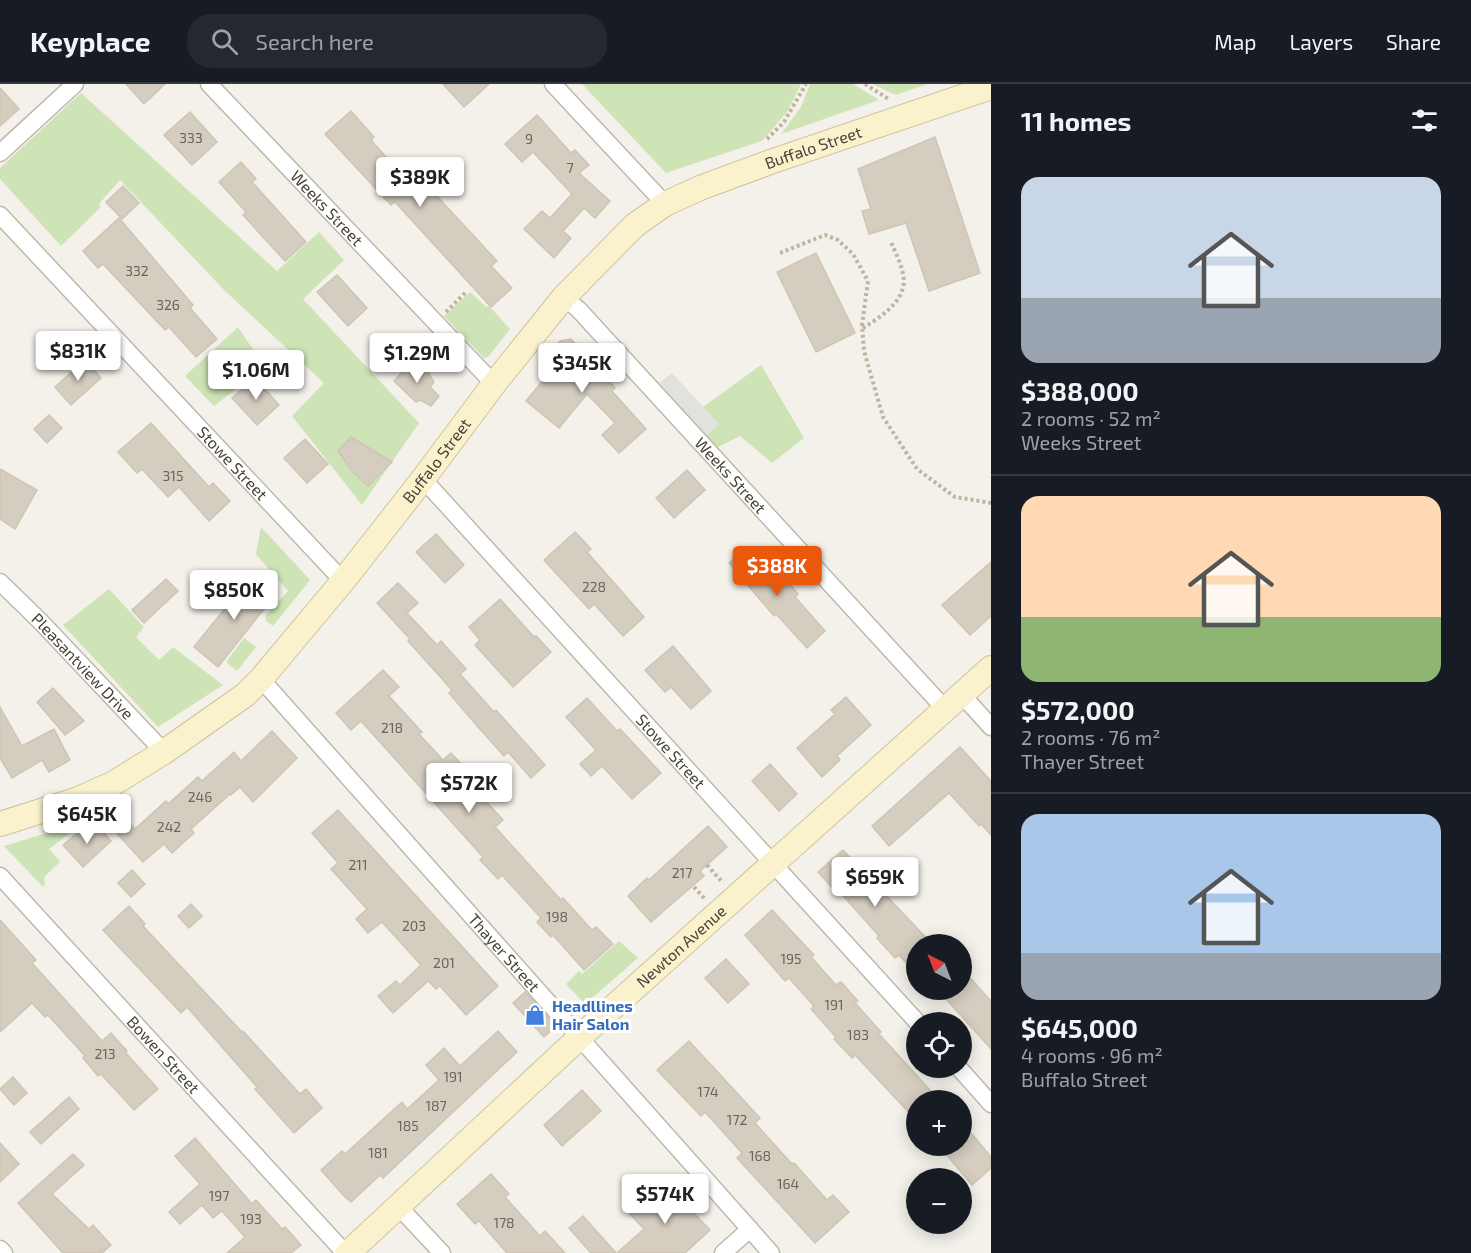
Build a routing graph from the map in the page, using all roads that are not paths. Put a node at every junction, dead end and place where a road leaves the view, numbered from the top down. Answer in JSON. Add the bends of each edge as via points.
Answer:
{"nodes":[{"id":1,"x":75,"y":84,"type":"edge"},
{"id":2,"x":209,"y":84,"type":"edge"},
{"id":3,"x":553,"y":84,"type":"edge"},
{"id":4,"x":991,"y":87,"type":"edge"},
{"id":5,"x":0,"y":153,"type":"edge"},
{"id":6,"x":665,"y":204,"type":"junction"},
{"id":7,"x":0,"y":215,"type":"edge"},
{"id":8,"x":564,"y":297,"type":"junction"},
{"id":9,"x":494,"y":384,"type":"junction"},
{"id":10,"x":423,"y":479,"type":"junction"},
{"id":11,"x":0,"y":582,"type":"edge"},
{"id":12,"x":343,"y":582,"type":"junction"},
{"id":13,"x":991,"y":668,"type":"edge"},
{"id":14,"x":261,"y":679,"type":"junction"},
{"id":15,"x":954,"y":702,"type":"junction"},
{"id":16,"x":991,"y":727,"type":"edge"},
{"id":17,"x":164,"y":752,"type":"junction"},
{"id":18,"x":0,"y":824,"type":"edge"},
{"id":19,"x":772,"y":862,"type":"junction"},
{"id":20,"x":0,"y":876,"type":"edge"},
{"id":21,"x":908,"y":1012,"type":"edge"},
{"id":22,"x":580,"y":1037,"type":"junction"},
{"id":23,"x":968,"y":1078,"type":"edge"},
{"id":24,"x":991,"y":1104,"type":"edge"},
{"id":25,"x":399,"y":1207,"type":"junction"},
{"id":26,"x":750,"y":1229,"type":"junction"},
{"id":27,"x":0,"y":1249,"type":"edge"},
{"id":28,"x":4,"y":1253,"type":"edge"},
{"id":29,"x":347,"y":1253,"type":"edge"},
{"id":30,"x":442,"y":1253,"type":"edge"},
{"id":31,"x":723,"y":1253,"type":"edge"},
{"id":32,"x":771,"y":1253,"type":"edge"}],
"edges":[{"from":1,"to":5,"type":"street"},
{"from":2,"to":9,"type":"street","name":"Weeks Street"},
{"from":3,"to":6,"type":"street"},
{"from":4,"to":6,"type":"street","name":"Buffalo Street","via":[[773,161]]},
{"from":6,"to":8,"type":"street","name":"Buffalo Street","via":[[634,225]]},
{"from":7,"to":12,"type":"street","name":"Stowe Street"},
{"from":8,"to":9,"type":"street","name":"Buffalo Street"},
{"from":8,"to":15,"type":"street","name":"Weeks Street"},
{"from":9,"to":10,"type":"street","name":"Buffalo Street"},
{"from":10,"to":12,"type":"street","name":"Buffalo Street"},
{"from":10,"to":19,"type":"street","name":"Stowe Street"},
{"from":11,"to":17,"type":"street","name":"Pleasantview Drive"},
{"from":12,"to":14,"type":"street","name":"Buffalo Street"},
{"from":13,"to":15,"type":"street","name":"Newton Avenue"},
{"from":14,"to":17,"type":"street","name":"Buffalo Street"},
{"from":14,"to":22,"type":"street","name":"Thayer Street"},
{"from":15,"to":16,"type":"street","name":"Weeks Street"},
{"from":15,"to":19,"type":"street","name":"Newton Avenue"},
{"from":17,"to":18,"type":"street","name":"Buffalo Street","via":[[114,783],[76,800]]},
{"from":19,"to":21,"type":"street","name":"Stowe Street"},
{"from":19,"to":22,"type":"street","name":"Newton Avenue"},
{"from":20,"to":29,"type":"street","name":"Bowen Street"},
{"from":22,"to":25,"type":"street","name":"Newton Avenue"},
{"from":22,"to":26,"type":"street","name":"Thayer Street"},
{"from":23,"to":24,"type":"street"},
{"from":25,"to":29,"type":"street","name":"Newton Avenue"},
{"from":25,"to":30,"type":"street"},
{"from":26,"to":31,"type":"street"},
{"from":26,"to":32,"type":"street","name":"Thayer Street"},
{"from":27,"to":28,"type":"street"}]}
